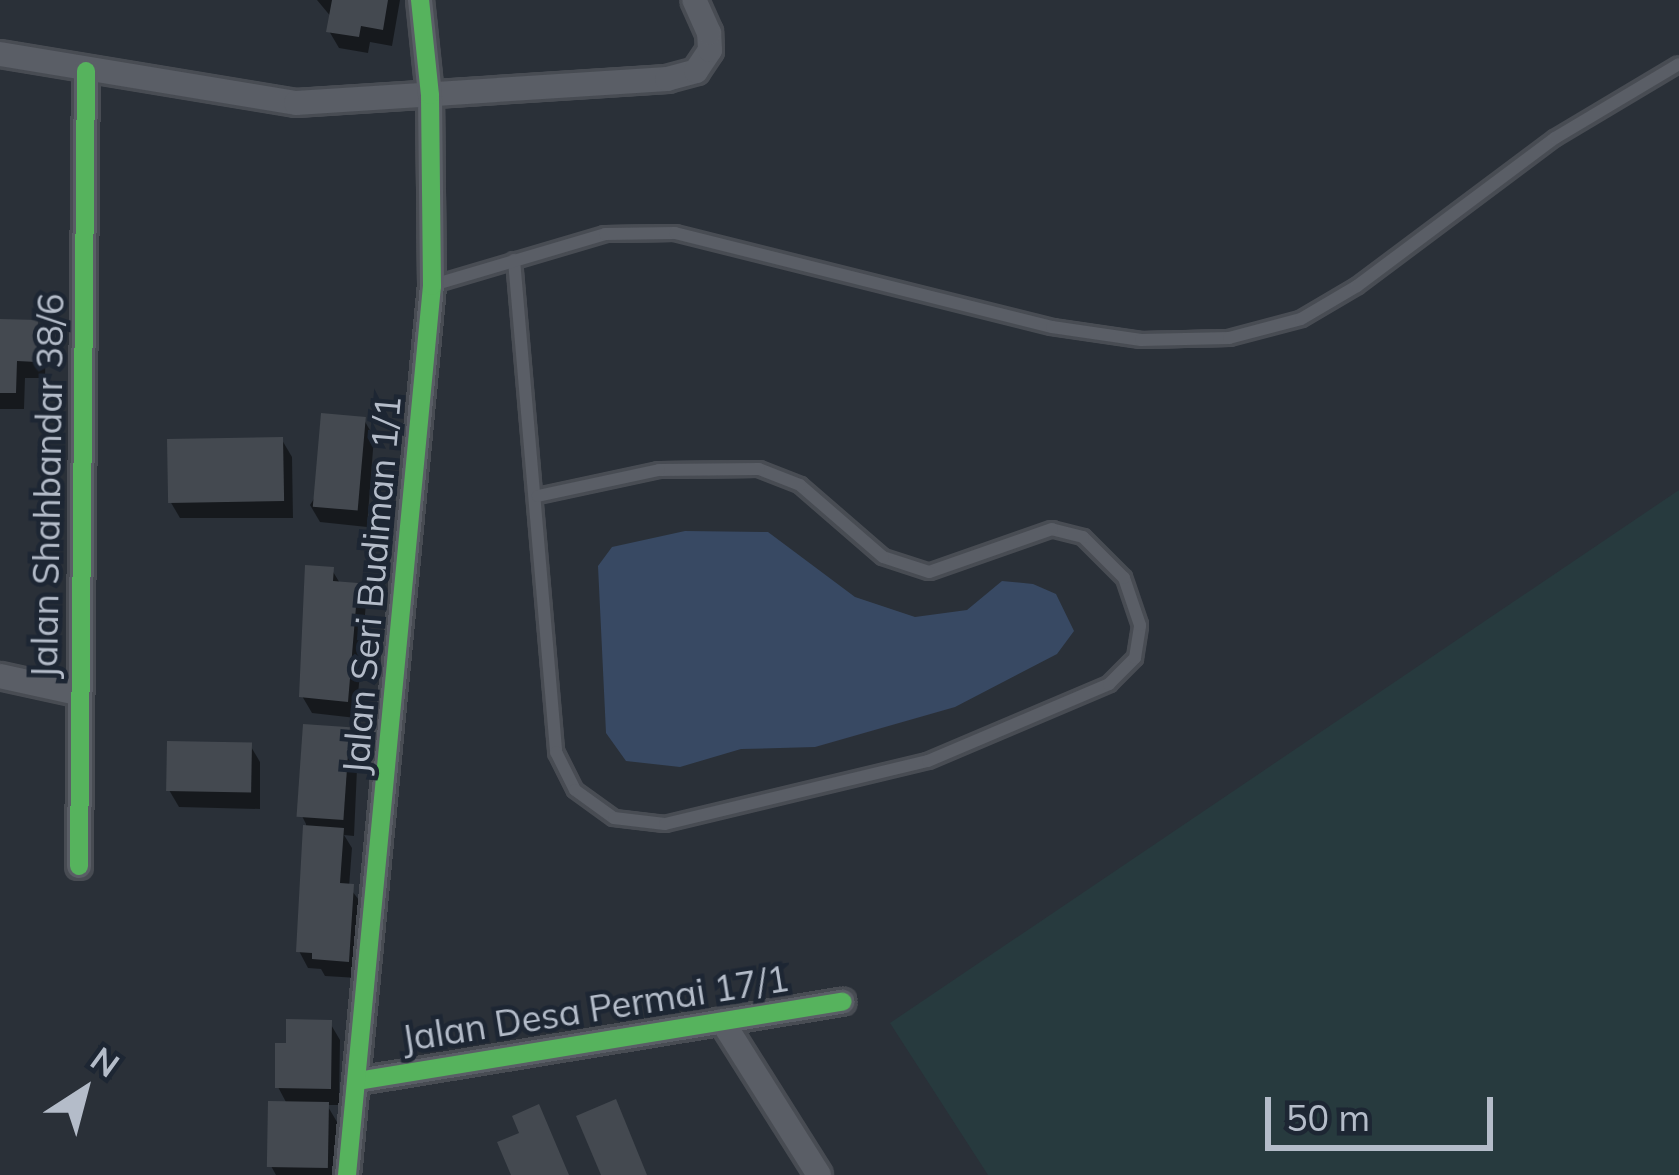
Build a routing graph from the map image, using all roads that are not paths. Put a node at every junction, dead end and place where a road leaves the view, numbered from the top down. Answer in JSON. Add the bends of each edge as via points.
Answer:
{"nodes":[{"id":1,"x":420,"y":0,"type":"edge"},
{"id":2,"x":694,"y":0,"type":"edge"},
{"id":3,"x":0,"y":54,"type":"edge"},
{"id":4,"x":1679,"y":64,"type":"edge"},
{"id":5,"x":86,"y":71,"type":"junction"},
{"id":6,"x":430,"y":95,"type":"junction"},
{"id":7,"x":514,"y":260,"type":"junction"},
{"id":8,"x":432,"y":286,"type":"junction"},
{"id":9,"x":538,"y":496,"type":"junction"},
{"id":10,"x":0,"y":676,"type":"edge"},
{"id":11,"x":76,"y":693,"type":"junction"},
{"id":12,"x":79,"y":866,"type":"dead end"},
{"id":13,"x":843,"y":1002,"type":"dead end"},
{"id":14,"x":722,"y":1021,"type":"junction"},
{"id":15,"x":358,"y":1082,"type":"junction"},
{"id":16,"x":347,"y":1175,"type":"edge"},
{"id":17,"x":819,"y":1175,"type":"edge"}],
"edges":[{"from":1,"to":6,"type":"street","name":"Jalan Seri Budiman 1/1"},
{"from":2,"to":6,"type":"street","via":[[710,50],[696,71]]},
{"from":3,"to":5,"type":"street"},
{"from":4,"to":7,"type":"lane","via":[[1555,138],[1358,286],[1301,319],[1228,338],[1141,340],[1052,327],[676,233],[605,234]]},
{"from":5,"to":6,"type":"street","via":[[296,103]]},
{"from":5,"to":11,"type":"street","name":"Jalan Shahbandar 38/6"},
{"from":6,"to":8,"type":"street","name":"Jalan Seri Budiman 1/1"},
{"from":7,"to":8,"type":"lane"},
{"from":7,"to":9,"type":"lane"},
{"from":8,"to":15,"type":"street","name":"Jalan Seri Budiman 1/1"},
{"from":9,"to":9,"type":"lane","via":[[556,752],[575,790],[614,818],[664,824],[928,761],[1109,685],[1135,658],[1140,625],[1124,578],[1083,537],[1052,529],[929,572],[883,557],[800,485],[759,469],[659,470]]},
{"from":10,"to":11,"type":"street"},
{"from":11,"to":12,"type":"street","name":"Jalan Shahbandar 38/6"},
{"from":13,"to":14,"type":"street","name":"Jalan Desa Permai 17/1"},
{"from":14,"to":15,"type":"street","name":"Jalan Desa Permai 17/1"},
{"from":14,"to":17,"type":"street"},
{"from":15,"to":16,"type":"street","name":"Jalan Seri Budiman 1/1"}]}
